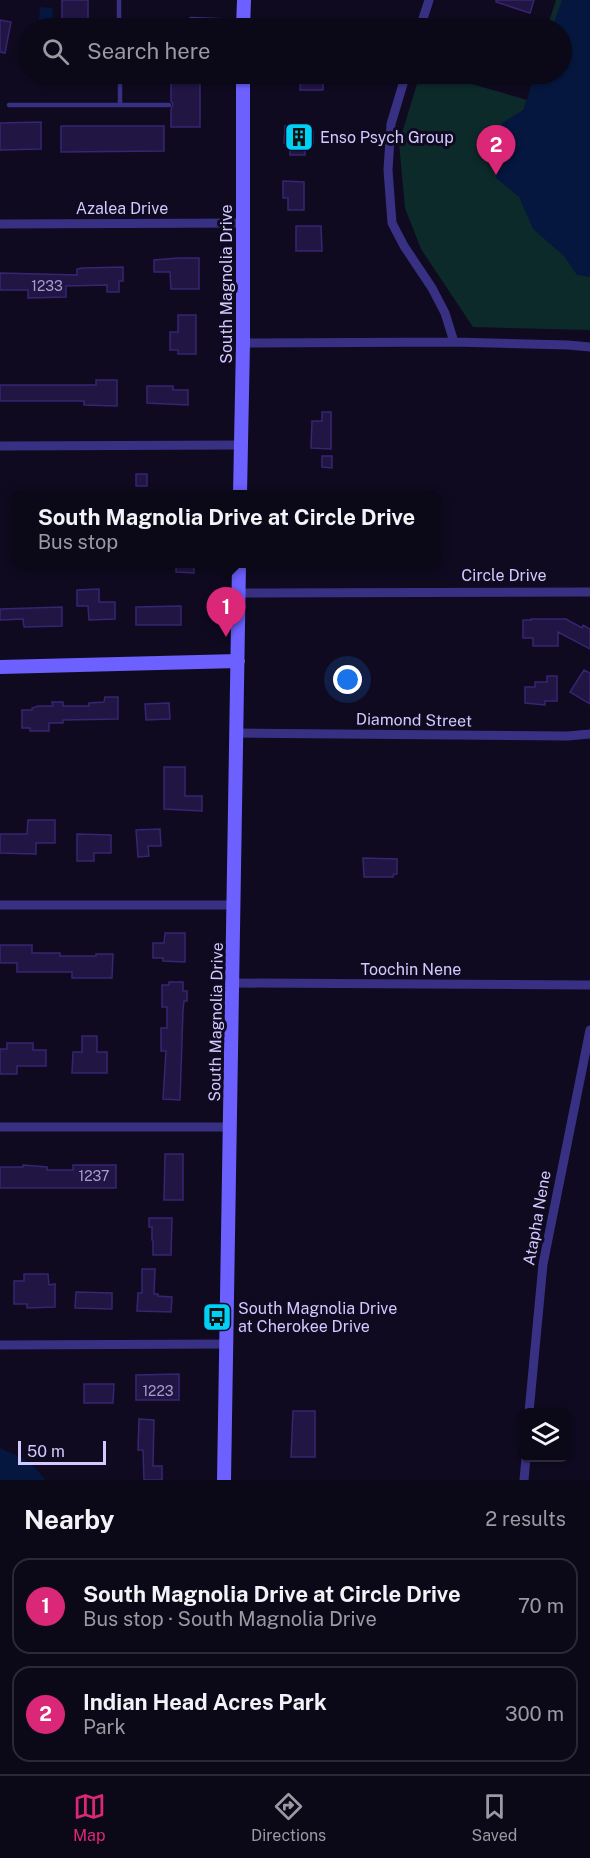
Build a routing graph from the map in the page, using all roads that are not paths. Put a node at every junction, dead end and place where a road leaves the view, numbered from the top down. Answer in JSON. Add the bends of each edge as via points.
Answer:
{"nodes":[{"id":1,"x":119,"y":0,"type":"edge"},
{"id":2,"x":244,"y":0,"type":"edge"},
{"id":3,"x":429,"y":0,"type":"edge"},
{"id":4,"x":119,"y":18,"type":"edge"},
{"id":5,"x":243,"y":18,"type":"edge"},
{"id":6,"x":423,"y":18,"type":"edge"},
{"id":7,"x":120,"y":84,"type":"edge"},
{"id":8,"x":243,"y":84,"type":"edge"},
{"id":9,"x":403,"y":84,"type":"edge"},
{"id":10,"x":9,"y":105,"type":"dead end"},
{"id":11,"x":120,"y":105,"type":"junction"},
{"id":12,"x":169,"y":105,"type":"dead end"},
{"id":13,"x":244,"y":223,"type":"junction"},
{"id":14,"x":0,"y":224,"type":"edge"},
{"id":15,"x":454,"y":342,"type":"junction"},
{"id":16,"x":243,"y":343,"type":"junction"},
{"id":17,"x":590,"y":347,"type":"edge"},
{"id":18,"x":240,"y":445,"type":"junction"},
{"id":19,"x":0,"y":446,"type":"edge"},
{"id":20,"x":240,"y":490,"type":"edge"},
{"id":21,"x":239,"y":568,"type":"edge"},
{"id":22,"x":590,"y":592,"type":"edge"},
{"id":23,"x":239,"y":593,"type":"junction"},
{"id":24,"x":238,"y":661,"type":"junction"},
{"id":25,"x":0,"y":667,"type":"edge"},
{"id":26,"x":237,"y":733,"type":"junction"},
{"id":27,"x":590,"y":734,"type":"edge"},
{"id":28,"x":0,"y":905,"type":"edge"},
{"id":29,"x":233,"y":905,"type":"junction"},
{"id":30,"x":233,"y":983,"type":"junction"},
{"id":31,"x":590,"y":985,"type":"edge"},
{"id":32,"x":590,"y":1030,"type":"edge"},
{"id":33,"x":0,"y":1127,"type":"edge"},
{"id":34,"x":231,"y":1127,"type":"junction"},
{"id":35,"x":227,"y":1344,"type":"junction"},
{"id":36,"x":0,"y":1345,"type":"edge"},
{"id":37,"x":529,"y":1408,"type":"edge"},
{"id":38,"x":526,"y":1462,"type":"edge"},
{"id":39,"x":224,"y":1480,"type":"edge"},
{"id":40,"x":524,"y":1480,"type":"edge"}],
"edges":[{"from":1,"to":4,"type":"lane"},
{"from":2,"to":5,"type":"main road"},
{"from":3,"to":6,"type":"street"},
{"from":7,"to":11,"type":"lane"},
{"from":8,"to":13,"type":"main road","name":"South Magnolia Drive"},
{"from":9,"to":15,"type":"street","via":[[391,124],[388,170],[392,223],[432,288]]},
{"from":10,"to":11,"type":"lane"},
{"from":11,"to":12,"type":"lane"},
{"from":13,"to":14,"type":"street","name":"Azalea Drive"},
{"from":13,"to":16,"type":"main road","name":"South Magnolia Drive"},
{"from":15,"to":16,"type":"street"},
{"from":15,"to":17,"type":"street"},
{"from":16,"to":18,"type":"main road","name":"South Magnolia Drive"},
{"from":18,"to":19,"type":"street"},
{"from":18,"to":20,"type":"main road","name":"South Magnolia Drive"},
{"from":21,"to":23,"type":"main road","name":"South Magnolia Drive"},
{"from":22,"to":23,"type":"street","name":"Circle Drive"},
{"from":23,"to":24,"type":"main road","name":"South Magnolia Drive"},
{"from":24,"to":25,"type":"main road"},
{"from":24,"to":26,"type":"main road","name":"South Magnolia Drive"},
{"from":26,"to":27,"type":"street","name":"Diamond Street"},
{"from":26,"to":29,"type":"main road","name":"South Magnolia Drive"},
{"from":28,"to":29,"type":"street"},
{"from":29,"to":30,"type":"main road","name":"South Magnolia Drive"},
{"from":30,"to":31,"type":"street","name":"Toochin Nene"},
{"from":30,"to":34,"type":"main road","name":"South Magnolia Drive"},
{"from":32,"to":37,"type":"street","name":"Atapha Nene","via":[[543,1264]]},
{"from":33,"to":34,"type":"street"},
{"from":34,"to":35,"type":"main road","name":"South Magnolia Drive"},
{"from":35,"to":36,"type":"street"},
{"from":35,"to":39,"type":"main road","name":"South Magnolia Drive"},
{"from":38,"to":40,"type":"street"}]}
